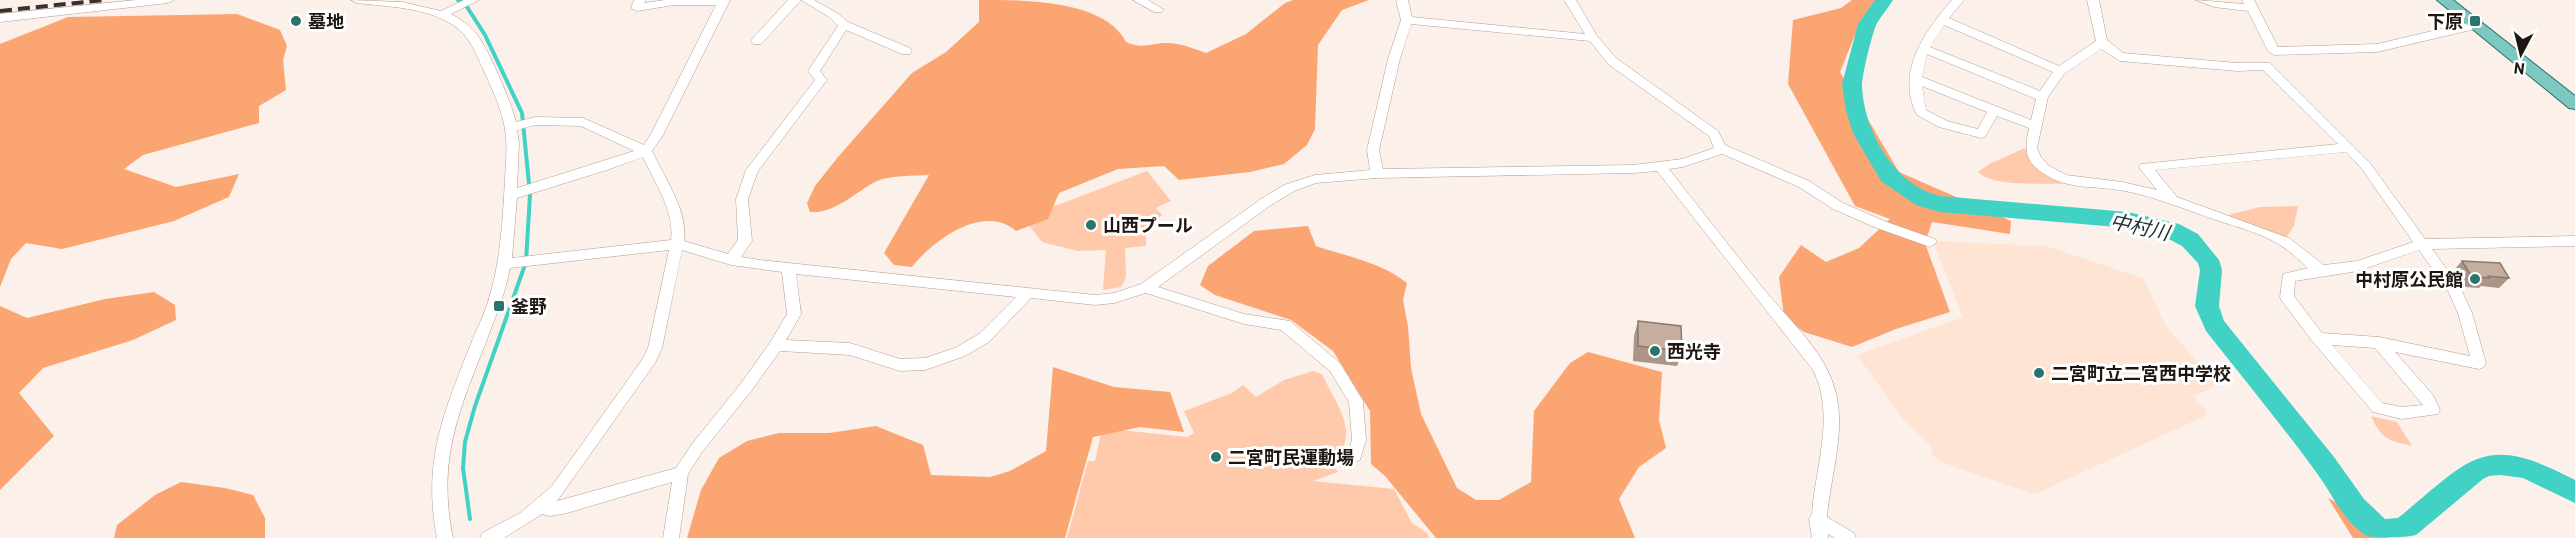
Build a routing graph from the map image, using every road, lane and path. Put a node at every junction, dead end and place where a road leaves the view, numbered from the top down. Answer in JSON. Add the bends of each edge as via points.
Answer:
{"nodes":[{"id":1,"x":168,"y":0,"type":"edge"},
{"id":2,"x":357,"y":0,"type":"edge"},
{"id":3,"x":640,"y":0,"type":"edge"},
{"id":4,"x":795,"y":0,"type":"edge"},
{"id":5,"x":806,"y":0,"type":"edge"},
{"id":6,"x":1139,"y":0,"type":"edge"},
{"id":7,"x":1402,"y":0,"type":"edge"},
{"id":8,"x":1570,"y":0,"type":"edge"},
{"id":9,"x":1959,"y":0,"type":"edge"},
{"id":10,"x":2093,"y":0,"type":"edge"},
{"id":11,"x":2202,"y":0,"type":"edge"},
{"id":12,"x":2444,"y":0,"type":"edge"},
{"id":13,"x":472,"y":1,"type":"edge"},
{"id":14,"x":724,"y":1,"type":"edge"},
{"id":15,"x":2250,"y":4,"type":"edge"},
{"id":16,"x":1158,"y":10,"type":"dead end"},
{"id":17,"x":443,"y":14,"type":"junction"},
{"id":18,"x":0,"y":18,"type":"edge"},
{"id":19,"x":1407,"y":20,"type":"junction"},
{"id":20,"x":1941,"y":20,"type":"junction"},
{"id":21,"x":844,"y":25,"type":"junction"},
{"id":22,"x":2475,"y":25,"type":"junction"},
{"id":23,"x":1593,"y":38,"type":"junction"},
{"id":24,"x":757,"y":40,"type":"dead end"},
{"id":25,"x":2101,"y":43,"type":"junction"},
{"id":26,"x":1923,"y":48,"type":"junction"},
{"id":27,"x":906,"y":51,"type":"dead end"},
{"id":28,"x":2274,"y":51,"type":"junction"},
{"id":29,"x":2265,"y":66,"type":"junction"},
{"id":30,"x":2060,"y":71,"type":"junction"},
{"id":31,"x":1914,"y":78,"type":"junction"},
{"id":32,"x":2042,"y":97,"type":"junction"},
{"id":33,"x":2575,"y":104,"type":"edge"},
{"id":34,"x":1994,"y":110,"type":"junction"},
{"id":35,"x":520,"y":125,"type":"junction"},
{"id":36,"x":2037,"y":127,"type":"junction"},
{"id":37,"x":2349,"y":147,"type":"junction"},
{"id":38,"x":1719,"y":148,"type":"junction"},
{"id":39,"x":646,"y":151,"type":"junction"},
{"id":40,"x":1661,"y":166,"type":"junction"},
{"id":41,"x":1377,"y":174,"type":"junction"},
{"id":42,"x":513,"y":194,"type":"junction"},
{"id":43,"x":2173,"y":201,"type":"junction"},
{"id":44,"x":2575,"y":241,"type":"edge"},
{"id":45,"x":1930,"y":242,"type":"dead end"},
{"id":46,"x":677,"y":244,"type":"junction"},
{"id":47,"x":2421,"y":244,"type":"junction"},
{"id":48,"x":731,"y":260,"type":"junction"},
{"id":49,"x":509,"y":263,"type":"junction"},
{"id":50,"x":789,"y":268,"type":"junction"},
{"id":51,"x":2322,"y":271,"type":"junction"},
{"id":52,"x":1146,"y":288,"type":"junction"},
{"id":53,"x":1028,"y":293,"type":"junction"},
{"id":54,"x":2318,"y":338,"type":"junction"},
{"id":55,"x":2379,"y":342,"type":"junction"},
{"id":56,"x":777,"y":345,"type":"junction"},
{"id":57,"x":1355,"y":456,"type":"dead end"},
{"id":58,"x":681,"y":473,"type":"junction"},
{"id":59,"x":541,"y":507,"type":"junction"},
{"id":60,"x":1817,"y":519,"type":"junction"},
{"id":61,"x":446,"y":538,"type":"edge"},
{"id":62,"x":488,"y":538,"type":"edge"},
{"id":63,"x":671,"y":538,"type":"edge"},
{"id":64,"x":1820,"y":538,"type":"edge"},
{"id":65,"x":1848,"y":538,"type":"edge"}],
"edges":[{"from":1,"to":18,"type":"street"},
{"from":2,"to":17,"type":"street"},
{"from":3,"to":14,"type":"street","via":[[637,9],[674,2]]},
{"from":4,"to":24,"type":"street"},
{"from":5,"to":21,"type":"street"},
{"from":6,"to":16,"type":"street"},
{"from":7,"to":19,"type":"street"},
{"from":8,"to":23,"type":"street"},
{"from":9,"to":20,"type":"street"},
{"from":10,"to":25,"type":"street"},
{"from":11,"to":15,"type":"street"},
{"from":12,"to":22,"type":"main road"},
{"from":13,"to":17,"type":"street"},
{"from":14,"to":39,"type":"street"},
{"from":15,"to":28,"type":"street"},
{"from":17,"to":35,"type":"street","via":[[471,34],[508,110]]},
{"from":19,"to":23,"type":"street"},
{"from":19,"to":41,"type":"street","via":[[1373,150]]},
{"from":20,"to":26,"type":"street"},
{"from":20,"to":30,"type":"street"},
{"from":21,"to":27,"type":"street"},
{"from":21,"to":48,"type":"street","via":[[814,71],[821,80],[752,170],[742,199],[745,241]]},
{"from":22,"to":28,"type":"street","via":[[2377,48]]},
{"from":22,"to":33,"type":"main road"},
{"from":23,"to":38,"type":"street","via":[[1627,74],[1714,134]]},
{"from":25,"to":29,"type":"street","via":[[2120,57],[2138,60]]},
{"from":25,"to":30,"type":"street"},
{"from":26,"to":31,"type":"street"},
{"from":26,"to":32,"type":"street"},
{"from":28,"to":29,"type":"street"},
{"from":29,"to":37,"type":"street"},
{"from":30,"to":32,"type":"street"},
{"from":31,"to":34,"type":"street"},
{"from":31,"to":34,"type":"street","via":[[1921,112],[1943,124],[1981,134]]},
{"from":32,"to":36,"type":"street"},
{"from":34,"to":36,"type":"street"},
{"from":35,"to":39,"type":"street","via":[[583,122]]},
{"from":35,"to":42,"type":"street"},
{"from":36,"to":43,"type":"street","via":[[2031,148],[2035,159],[2062,179],[2122,186]]},
{"from":37,"to":43,"type":"street","via":[[2145,167]]},
{"from":37,"to":47,"type":"street"},
{"from":38,"to":40,"type":"street","via":[[1709,156]]},
{"from":38,"to":45,"type":"street","via":[[1804,184],[1839,206]]},
{"from":39,"to":42,"type":"street"},
{"from":39,"to":46,"type":"street","via":[[676,215]]},
{"from":40,"to":41,"type":"street"},
{"from":40,"to":60,"type":"street","via":[[1815,360],[1824,379],[1831,411]]},
{"from":41,"to":52,"type":"street","via":[[1315,179],[1289,189]]},
{"from":42,"to":49,"type":"street"},
{"from":43,"to":51,"type":"street","via":[[2284,241]]},
{"from":44,"to":47,"type":"street"},
{"from":46,"to":48,"type":"street"},
{"from":46,"to":49,"type":"street"},
{"from":46,"to":59,"type":"street","via":[[655,348],[648,363],[557,491]]},
{"from":47,"to":51,"type":"street","via":[[2358,266]]},
{"from":47,"to":55,"type":"street","via":[[2454,289],[2479,363]]},
{"from":48,"to":50,"type":"street"},
{"from":49,"to":61,"type":"street","via":[[440,452],[439,496]]},
{"from":50,"to":53,"type":"street"},
{"from":50,"to":56,"type":"street","via":[[794,314]]},
{"from":51,"to":54,"type":"street","via":[[2288,278],[2287,297]]},
{"from":52,"to":53,"type":"street","via":[[1095,300]]},
{"from":52,"to":57,"type":"street","via":[[1244,319],[1285,325],[1299,336],[1335,367],[1356,401],[1359,440]]},
{"from":53,"to":56,"type":"street","via":[[984,338],[960,352],[925,364],[900,365],[850,349]]},
{"from":54,"to":55,"type":"street"},
{"from":54,"to":55,"type":"street","via":[[2378,408],[2402,413],[2433,410]]},
{"from":56,"to":58,"type":"street"},
{"from":58,"to":59,"type":"street","via":[[567,506]]},
{"from":58,"to":63,"type":"street"},
{"from":59,"to":62,"type":"street","via":[[515,526]]},
{"from":60,"to":64,"type":"street"},
{"from":60,"to":65,"type":"street"}]}
